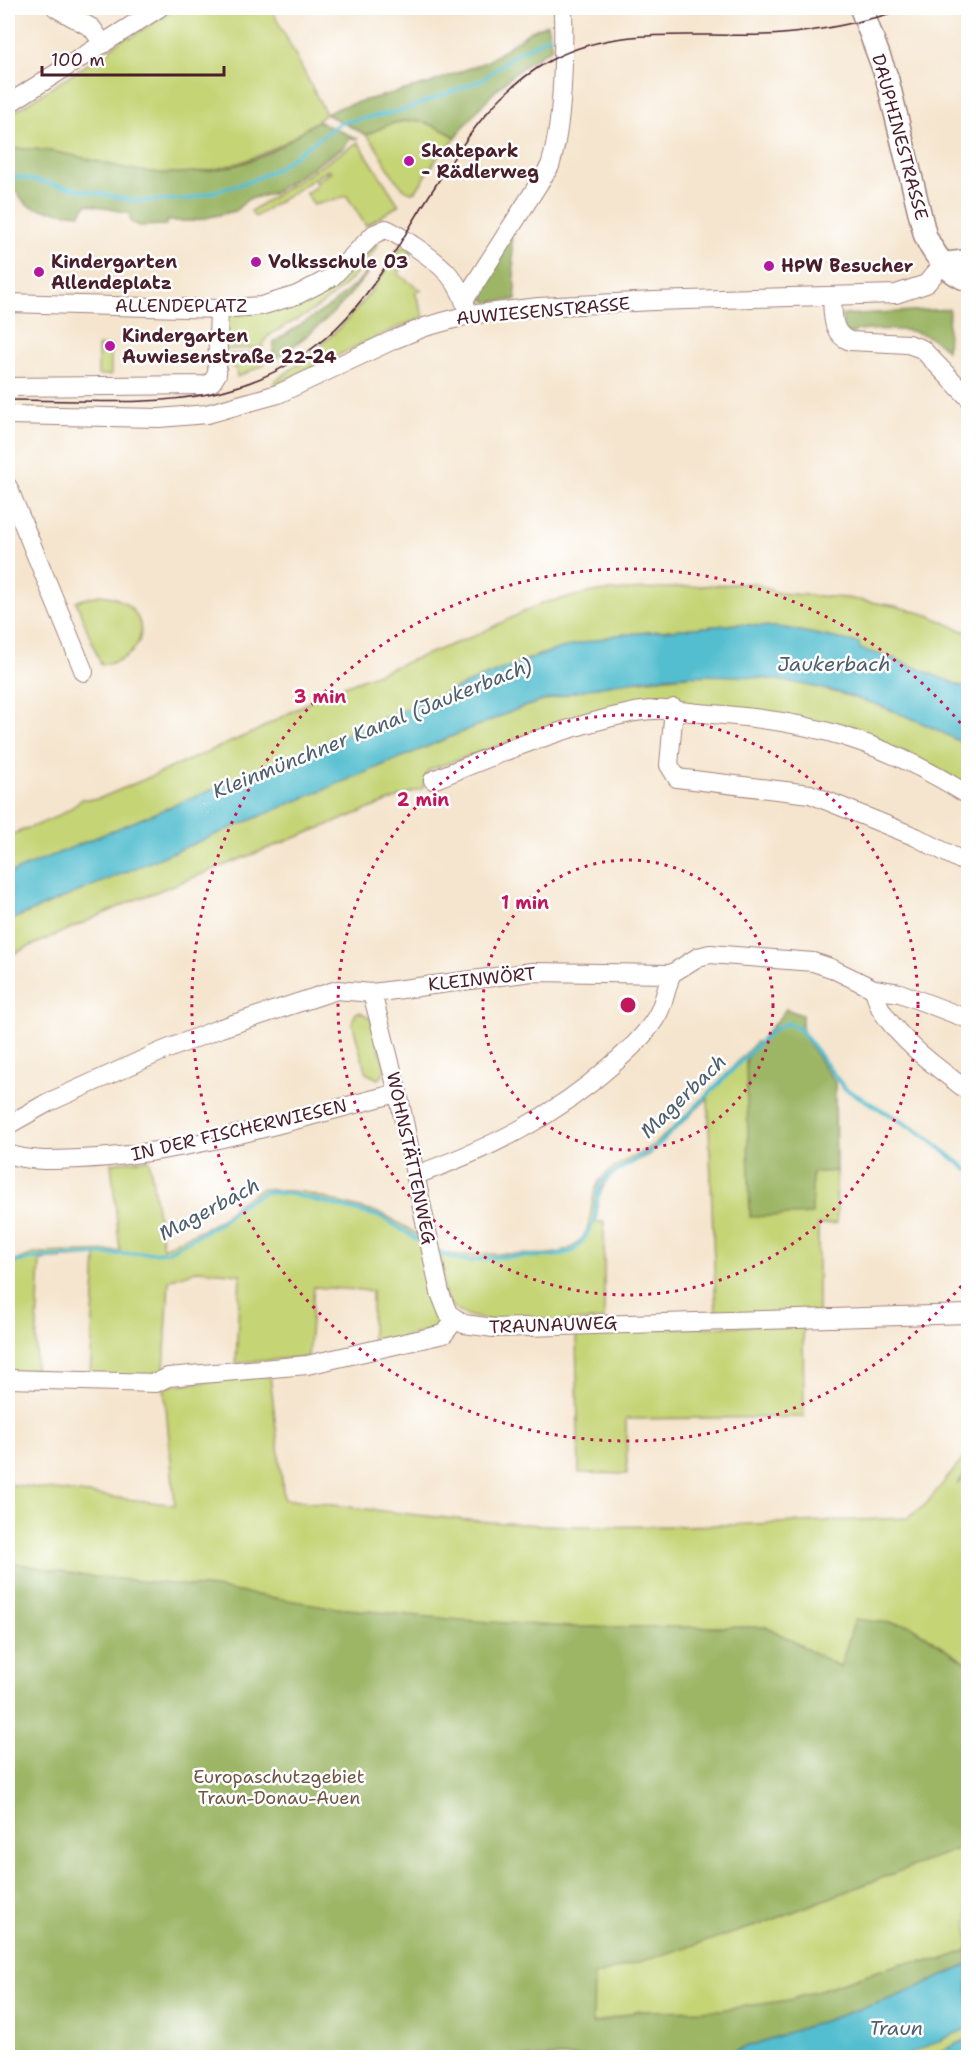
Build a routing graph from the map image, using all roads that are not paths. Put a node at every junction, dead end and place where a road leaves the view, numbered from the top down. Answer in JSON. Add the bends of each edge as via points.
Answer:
{"nodes":[{"id":1,"x":56,"y":8,"type":"edge"},
{"id":2,"x":159,"y":8,"type":"edge"},
{"id":3,"x":563,"y":8,"type":"edge"},
{"id":4,"x":861,"y":8,"type":"edge"},
{"id":5,"x":103,"y":44,"type":"junction"},
{"id":6,"x":8,"y":104,"type":"edge"},
{"id":7,"x":969,"y":261,"type":"edge"},
{"id":8,"x":943,"y":264,"type":"junction"},
{"id":9,"x":969,"y":280,"type":"edge"},
{"id":10,"x":832,"y":297,"type":"junction"},
{"id":11,"x":8,"y":303,"type":"edge"},
{"id":12,"x":466,"y":307,"type":"junction"},
{"id":13,"x":219,"y":309,"type":"junction"},
{"id":14,"x":8,"y":387,"type":"edge"},
{"id":15,"x":969,"y":397,"type":"edge"},
{"id":16,"x":8,"y":415,"type":"edge"},
{"id":17,"x":8,"y":487,"type":"edge"},
{"id":18,"x":84,"y":672,"type":"dead end"},
{"id":19,"x":674,"y":708,"type":"junction"},
{"id":20,"x":433,"y":780,"type":"dead end"},
{"id":21,"x":969,"y":795,"type":"edge"},
{"id":22,"x":969,"y":864,"type":"edge"},
{"id":23,"x":671,"y":974,"type":"junction"},
{"id":24,"x":874,"y":989,"type":"junction"},
{"id":25,"x":372,"y":993,"type":"junction"},
{"id":26,"x":969,"y":1019,"type":"edge"},
{"id":27,"x":969,"y":1091,"type":"edge"},
{"id":28,"x":398,"y":1094,"type":"junction"},
{"id":29,"x":8,"y":1125,"type":"edge"},
{"id":30,"x":8,"y":1154,"type":"edge"},
{"id":31,"x":416,"y":1175,"type":"junction"},
{"id":32,"x":969,"y":1314,"type":"edge"},
{"id":33,"x":456,"y":1319,"type":"junction"},
{"id":34,"x":8,"y":1379,"type":"edge"}],
"edges":[{"from":1,"to":5,"type":"street","via":[[92,28]]},
{"from":2,"to":5,"type":"street"},
{"from":3,"to":12,"type":"street","via":[[556,140],[550,165]]},
{"from":4,"to":8,"type":"main road","name":"DAUPHINESTRASSE","via":[[887,78],[925,235]]},
{"from":5,"to":6,"type":"street"},
{"from":7,"to":8,"type":"main road"},
{"from":8,"to":9,"type":"main road","name":"DAUPHINESTRASSE"},
{"from":8,"to":10,"type":"street","name":"AUWIESENSTRASSE","via":[[926,284],[903,293]]},
{"from":10,"to":12,"type":"street","name":"AUWIESENSTRASSE"},
{"from":10,"to":15,"type":"street","via":[[834,323],[843,338],[909,344],[922,349]]},
{"from":11,"to":13,"type":"street","name":"ALLENDEPLATZ"},
{"from":12,"to":13,"type":"street","name":"ALLENDEPLATZ","via":[[441,265],[386,229],[374,234],[332,277],[308,290],[261,306]]},
{"from":12,"to":16,"type":"street","name":"AUWIESENSTRASSE","via":[[278,394],[207,414],[159,418]]},
{"from":13,"to":14,"type":"street","via":[[217,374],[205,385]]},
{"from":17,"to":18,"type":"street"},
{"from":19,"to":20,"type":"street","via":[[586,724],[523,743]]},
{"from":19,"to":21,"type":"street","via":[[772,720],[842,734],[907,760]]},
{"from":19,"to":22,"type":"street","via":[[669,765],[677,778],[810,794],[916,837]]},
{"from":23,"to":24,"type":"street","via":[[710,954],[813,962]]},
{"from":23,"to":25,"type":"street","name":"KLEINWÖRT","via":[[532,972]]},
{"from":23,"to":31,"type":"street","via":[[652,1023],[586,1087],[495,1144]]},
{"from":24,"to":26,"type":"street","via":[[900,993]]},
{"from":24,"to":27,"type":"street","via":[[881,1010],[892,1024]]},
{"from":25,"to":28,"type":"street","name":"WOHNSTÄTTENWEG"},
{"from":25,"to":29,"type":"street","name":"KLEINWÖRT","via":[[337,990],[221,1028],[123,1068]]},
{"from":28,"to":30,"type":"street","name":"IN DER FISCHERWIESEN","via":[[141,1155],[71,1160]]},
{"from":28,"to":31,"type":"street","name":"WOHNSTÄTTENWEG"},
{"from":31,"to":33,"type":"street","name":"WOHNSTÄTTENWEG","via":[[443,1303]]},
{"from":32,"to":33,"type":"street","name":"TRAUNAUWEG","via":[[494,1328],[464,1324]]},
{"from":33,"to":34,"type":"street","via":[[444,1334],[307,1365],[168,1377],[156,1383]]}]}
